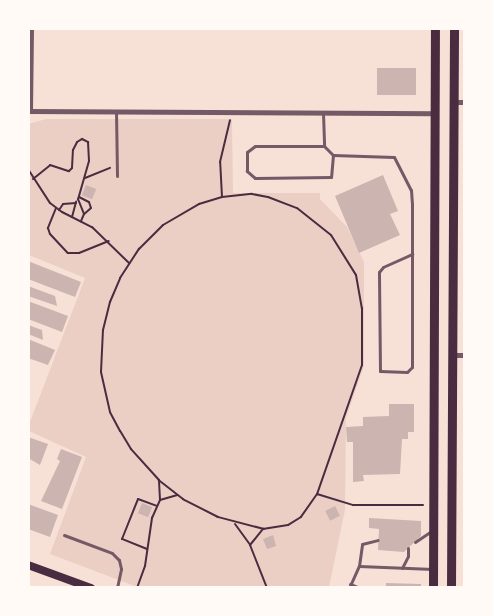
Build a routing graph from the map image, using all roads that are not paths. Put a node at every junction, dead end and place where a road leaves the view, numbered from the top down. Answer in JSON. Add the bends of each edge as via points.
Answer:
{"nodes":[{"id":1,"x":31,"y":28,"type":"edge"},
{"id":2,"x":435,"y":28,"type":"edge"},
{"id":3,"x":453,"y":28,"type":"edge"},
{"id":4,"x":453,"y":102,"type":"junction"},
{"id":5,"x":465,"y":102,"type":"edge"},
{"id":6,"x":29,"y":111,"type":"edge"},
{"id":7,"x":116,"y":111,"type":"junction"},
{"id":8,"x":323,"y":112,"type":"junction"},
{"id":9,"x":434,"y":113,"type":"junction"},
{"id":10,"x":324,"y":146,"type":"junction"},
{"id":11,"x":333,"y":155,"type":"junction"},
{"id":12,"x":117,"y":176,"type":"dead end"},
{"id":13,"x":412,"y":254,"type":"junction"},
{"id":14,"x":433,"y":355,"type":"junction"},
{"id":15,"x":450,"y":355,"type":"junction"},
{"id":16,"x":465,"y":355,"type":"edge"},
{"id":17,"x":433,"y":529,"type":"junction"},
{"id":18,"x":64,"y":535,"type":"dead end"},
{"id":19,"x":378,"y":540,"type":"dead end"},
{"id":20,"x":415,"y":542,"type":"dead end"},
{"id":21,"x":408,"y":549,"type":"dead end"},
{"id":22,"x":28,"y":566,"type":"edge"},
{"id":23,"x":358,"y":566,"type":"junction"},
{"id":24,"x":402,"y":568,"type":"junction"},
{"id":25,"x":433,"y":570,"type":"junction"},
{"id":26,"x":350,"y":586,"type":"edge"},
{"id":27,"x":90,"y":587,"type":"edge"},
{"id":28,"x":117,"y":588,"type":"edge"},
{"id":29,"x":360,"y":588,"type":"edge"},
{"id":30,"x":433,"y":588,"type":"edge"},
{"id":31,"x":451,"y":588,"type":"edge"}],
"edges":[{"from":1,"to":6,"type":"street"},
{"from":2,"to":9,"type":"highway"},
{"from":3,"to":4,"type":"highway"},
{"from":4,"to":5,"type":"street"},
{"from":4,"to":9,"type":"highway"},
{"from":4,"to":15,"type":"highway"},
{"from":6,"to":7,"type":"street"},
{"from":7,"to":8,"type":"street"},
{"from":7,"to":12,"type":"lane"},
{"from":8,"to":9,"type":"street"},
{"from":8,"to":10,"type":"lane"},
{"from":9,"to":14,"type":"highway"},
{"from":10,"to":11,"type":"lane"},
{"from":10,"to":11,"type":"lane","via":[[255,146],[247,152],[247,171],[255,178],[328,178],[333,175]]},
{"from":11,"to":13,"type":"lane","via":[[389,155],[398,161],[411,190]]},
{"from":13,"to":13,"type":"lane","via":[[411,367],[407,372],[380,370],[379,272]]},
{"from":14,"to":15,"type":"highway"},
{"from":14,"to":17,"type":"highway"},
{"from":15,"to":16,"type":"street"},
{"from":15,"to":31,"type":"highway"},
{"from":17,"to":20,"type":"lane"},
{"from":17,"to":25,"type":"highway"},
{"from":18,"to":28,"type":"lane","via":[[112,553],[121,569]]},
{"from":19,"to":23,"type":"lane","via":[[362,544]]},
{"from":21,"to":24,"type":"lane"},
{"from":22,"to":27,"type":"main road"},
{"from":23,"to":24,"type":"lane"},
{"from":23,"to":26,"type":"lane"},
{"from":24,"to":25,"type":"lane"},
{"from":25,"to":30,"type":"highway"},
{"from":26,"to":29,"type":"lane"}]}
